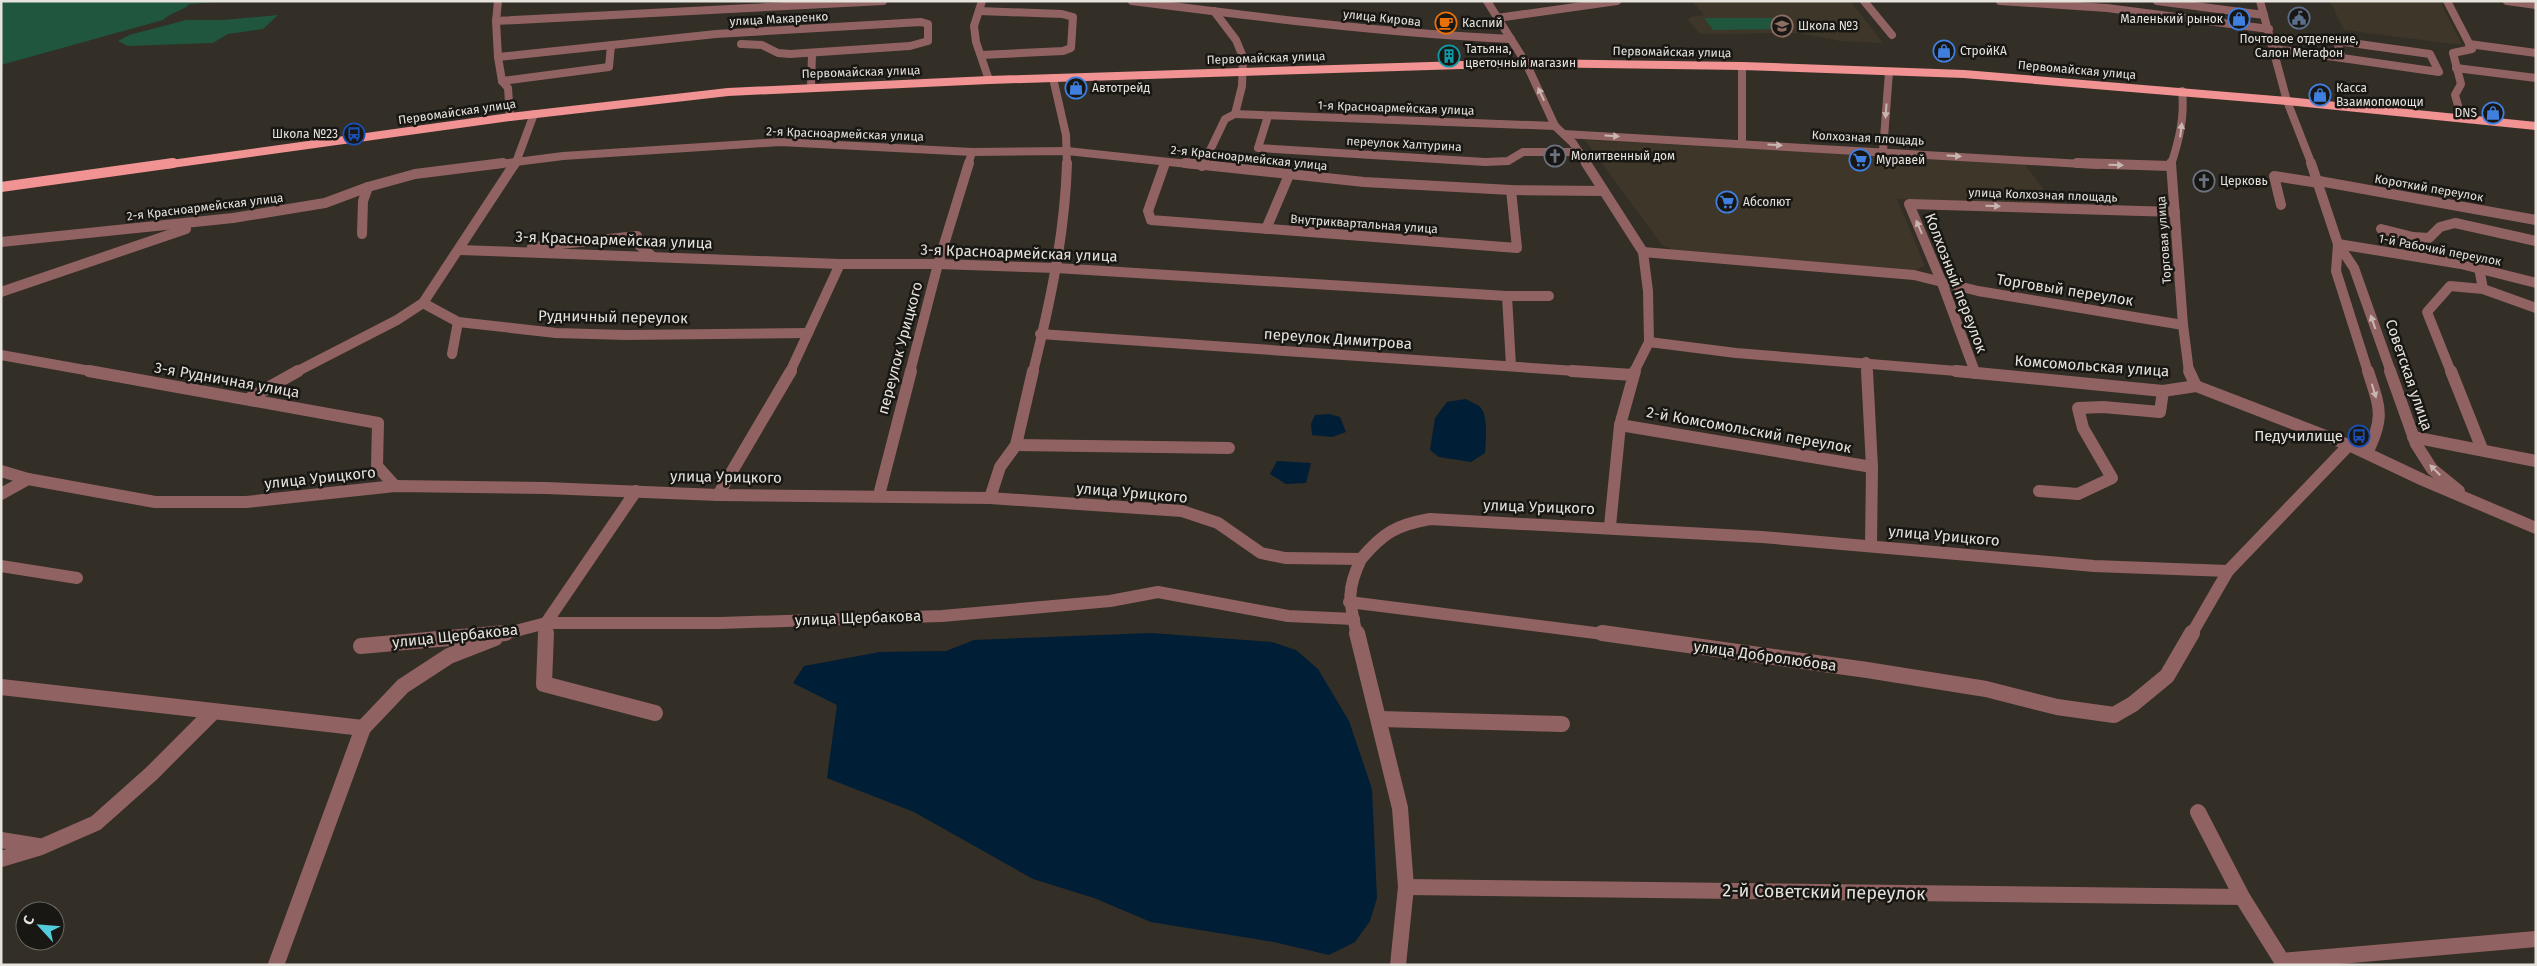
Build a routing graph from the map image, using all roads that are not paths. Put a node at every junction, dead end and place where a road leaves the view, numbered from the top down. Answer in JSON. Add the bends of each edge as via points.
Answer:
{"nodes":[{"id":1,"x":498,"y":1,"type":"edge"},
{"id":2,"x":883,"y":1,"type":"edge"},
{"id":3,"x":982,"y":1,"type":"edge"},
{"id":4,"x":1132,"y":1,"type":"edge"},
{"id":5,"x":1487,"y":1,"type":"edge"},
{"id":6,"x":1617,"y":1,"type":"edge"},
{"id":7,"x":1864,"y":1,"type":"edge"},
{"id":8,"x":2000,"y":1,"type":"edge"},
{"id":9,"x":2125,"y":1,"type":"edge"},
{"id":10,"x":2157,"y":1,"type":"edge"},
{"id":11,"x":2260,"y":1,"type":"edge"},
{"id":12,"x":2447,"y":1,"type":"edge"},
{"id":13,"x":2507,"y":1,"type":"edge"},
{"id":14,"x":2043,"y":3,"type":"edge"},
{"id":15,"x":2536,"y":5,"type":"edge"},
{"id":16,"x":2123,"y":10,"type":"junction"},
{"id":17,"x":979,"y":11,"type":"junction"},
{"id":18,"x":1214,"y":11,"type":"junction"},
{"id":19,"x":2264,"y":15,"type":"junction"},
{"id":20,"x":1497,"y":18,"type":"junction"},
{"id":21,"x":496,"y":21,"type":"junction"},
{"id":22,"x":2269,"y":28,"type":"junction"},
{"id":23,"x":1892,"y":35,"type":"dead end"},
{"id":24,"x":1511,"y":39,"type":"junction"},
{"id":25,"x":741,"y":44,"type":"dead end"},
{"id":26,"x":2469,"y":44,"type":"junction"},
{"id":27,"x":611,"y":45,"type":"junction"},
{"id":28,"x":2274,"y":49,"type":"junction"},
{"id":29,"x":2536,"y":53,"type":"edge"},
{"id":30,"x":812,"y":54,"type":"junction"},
{"id":31,"x":981,"y":55,"type":"junction"},
{"id":32,"x":498,"y":57,"type":"junction"},
{"id":33,"x":2342,"y":59,"type":"junction"},
{"id":34,"x":1526,"y":63,"type":"junction"},
{"id":35,"x":1742,"y":66,"type":"junction"},
{"id":36,"x":2456,"y":68,"type":"junction"},
{"id":37,"x":1243,"y":72,"type":"junction"},
{"id":38,"x":1889,"y":72,"type":"junction"},
{"id":39,"x":1053,"y":78,"type":"junction"},
{"id":40,"x":2536,"y":78,"type":"edge"},
{"id":41,"x":989,"y":80,"type":"junction"},
{"id":42,"x":502,"y":81,"type":"junction"},
{"id":43,"x":812,"y":87,"type":"junction"},
{"id":44,"x":2182,"y":92,"type":"junction"},
{"id":45,"x":2287,"y":101,"type":"junction"},
{"id":46,"x":534,"y":114,"type":"junction"},
{"id":47,"x":1235,"y":114,"type":"junction"},
{"id":48,"x":1268,"y":116,"type":"junction"},
{"id":49,"x":510,"y":117,"type":"junction"},
{"id":50,"x":2468,"y":118,"type":"junction"},
{"id":51,"x":2536,"y":126,"type":"edge"},
{"id":52,"x":1560,"y":130,"type":"junction"},
{"id":53,"x":1742,"y":144,"type":"junction"},
{"id":54,"x":1067,"y":151,"type":"junction"},
{"id":55,"x":1883,"y":151,"type":"junction"},
{"id":56,"x":972,"y":152,"type":"junction"},
{"id":57,"x":1579,"y":152,"type":"junction"},
{"id":58,"x":517,"y":161,"type":"junction"},
{"id":59,"x":1166,"y":162,"type":"junction"},
{"id":60,"x":1202,"y":166,"type":"junction"},
{"id":61,"x":2170,"y":166,"type":"junction"},
{"id":62,"x":1289,"y":175,"type":"junction"},
{"id":63,"x":2319,"y":182,"type":"junction"},
{"id":64,"x":1,"y":187,"type":"edge"},
{"id":65,"x":368,"y":187,"type":"junction"},
{"id":66,"x":1511,"y":190,"type":"junction"},
{"id":67,"x":1604,"y":191,"type":"junction"},
{"id":68,"x":1909,"y":204,"type":"joint"},
{"id":69,"x":2281,"y":205,"type":"dead end"},
{"id":70,"x":2176,"y":212,"type":"junction"},
{"id":71,"x":233,"y":218,"type":"junction"},
{"id":72,"x":2536,"y":220,"type":"edge"},
{"id":73,"x":2382,"y":228,"type":"dead end"},
{"id":74,"x":1266,"y":229,"type":"junction"},
{"id":75,"x":362,"y":234,"type":"dead end"},
{"id":76,"x":2536,"y":241,"type":"edge"},
{"id":77,"x":1,"y":242,"type":"edge"},
{"id":78,"x":2338,"y":244,"type":"junction"},
{"id":79,"x":460,"y":250,"type":"junction"},
{"id":80,"x":500,"y":252,"type":"junction"},
{"id":81,"x":1643,"y":252,"type":"junction"},
{"id":82,"x":651,"y":255,"type":"junction"},
{"id":83,"x":840,"y":264,"type":"junction"},
{"id":84,"x":938,"y":264,"type":"junction"},
{"id":85,"x":1056,"y":268,"type":"junction"},
{"id":86,"x":2479,"y":268,"type":"junction"},
{"id":87,"x":1,"y":282,"type":"edge"},
{"id":88,"x":1942,"y":282,"type":"junction"},
{"id":89,"x":2536,"y":283,"type":"edge"},
{"id":90,"x":16,"y":286,"type":"junction"},
{"id":91,"x":2483,"y":289,"type":"junction"},
{"id":92,"x":1,"y":292,"type":"edge"},
{"id":93,"x":1507,"y":296,"type":"junction"},
{"id":94,"x":1550,"y":296,"type":"dead end"},
{"id":95,"x":423,"y":303,"type":"junction"},
{"id":96,"x":2536,"y":308,"type":"edge"},
{"id":97,"x":458,"y":322,"type":"junction"},
{"id":98,"x":2183,"y":325,"type":"junction"},
{"id":99,"x":808,"y":333,"type":"junction"},
{"id":100,"x":1040,"y":334,"type":"junction"},
{"id":101,"x":1649,"y":342,"type":"junction"},
{"id":102,"x":452,"y":354,"type":"dead end"},
{"id":103,"x":1,"y":355,"type":"edge"},
{"id":104,"x":1866,"y":362,"type":"junction"},
{"id":105,"x":1511,"y":366,"type":"junction"},
{"id":106,"x":1975,"y":373,"type":"junction"},
{"id":107,"x":1633,"y":375,"type":"junction"},
{"id":108,"x":2196,"y":386,"type":"junction"},
{"id":109,"x":2163,"y":391,"type":"junction"},
{"id":110,"x":250,"y":398,"type":"junction"},
{"id":111,"x":1620,"y":425,"type":"junction"},
{"id":112,"x":2413,"y":437,"type":"junction"},
{"id":113,"x":1016,"y":445,"type":"junction"},
{"id":114,"x":2349,"y":445,"type":"junction"},
{"id":115,"x":1229,"y":448,"type":"dead end"},
{"id":116,"x":2482,"y":449,"type":"junction"},
{"id":117,"x":2368,"y":453,"type":"junction"},
{"id":118,"x":2536,"y":461,"type":"edge"},
{"id":119,"x":1872,"y":467,"type":"junction"},
{"id":120,"x":1,"y":471,"type":"edge"},
{"id":121,"x":28,"y":479,"type":"junction"},
{"id":122,"x":395,"y":486,"type":"junction"},
{"id":123,"x":636,"y":491,"type":"junction"},
{"id":124,"x":2038,"y":491,"type":"dead end"},
{"id":125,"x":1,"y":494,"type":"edge"},
{"id":126,"x":718,"y":495,"type":"junction"},
{"id":127,"x":879,"y":495,"type":"junction"},
{"id":128,"x":990,"y":498,"type":"junction"},
{"id":129,"x":2473,"y":501,"type":"junction"},
{"id":130,"x":1610,"y":526,"type":"junction"},
{"id":131,"x":2536,"y":528,"type":"edge"},
{"id":132,"x":1871,"y":546,"type":"junction"},
{"id":133,"x":1361,"y":559,"type":"junction"},
{"id":134,"x":1,"y":566,"type":"edge"},
{"id":135,"x":2228,"y":571,"type":"junction"},
{"id":136,"x":76,"y":578,"type":"dead end"},
{"id":137,"x":1349,"y":602,"type":"junction"},
{"id":138,"x":1354,"y":619,"type":"junction"},
{"id":139,"x":546,"y":623,"type":"junction"},
{"id":140,"x":508,"y":633,"type":"junction"},
{"id":141,"x":361,"y":646,"type":"dead end"},
{"id":142,"x":1,"y":687,"type":"edge"},
{"id":143,"x":213,"y":712,"type":"junction"},
{"id":144,"x":655,"y":713,"type":"dead end"},
{"id":145,"x":1380,"y":719,"type":"junction"},
{"id":146,"x":1562,"y":724,"type":"dead end"},
{"id":147,"x":362,"y":728,"type":"junction"},
{"id":148,"x":2198,"y":812,"type":"dead end"},
{"id":149,"x":1,"y":840,"type":"edge"},
{"id":150,"x":41,"y":847,"type":"junction"},
{"id":151,"x":1,"y":859,"type":"edge"},
{"id":152,"x":1406,"y":887,"type":"junction"},
{"id":153,"x":2242,"y":897,"type":"junction"},
{"id":154,"x":2536,"y":939,"type":"edge"},
{"id":155,"x":2283,"y":963,"type":"edge"},
{"id":156,"x":276,"y":965,"type":"edge"},
{"id":157,"x":1398,"y":965,"type":"edge"}],
"edges":[{"from":1,"to":21,"type":"street"},
{"from":2,"to":21,"type":"street"},
{"from":3,"to":17,"type":"street"},
{"from":4,"to":18,"type":"street","name":"улица Кирова"},
{"from":5,"to":20,"type":"street"},
{"from":6,"to":20,"type":"street"},
{"from":7,"to":23,"type":"street"},
{"from":8,"to":14,"type":"street"},
{"from":9,"to":16,"type":"street"},
{"from":10,"to":19,"type":"street"},
{"from":11,"to":19,"type":"street","name":"Советская улица"},
{"from":12,"to":26,"type":"street"},
{"from":13,"to":15,"type":"street"},
{"from":14,"to":16,"type":"street"},
{"from":16,"to":22,"type":"street"},
{"from":17,"to":31,"type":"street","via":[[974,26]]},
{"from":17,"to":31,"type":"street","via":[[1073,17],[1071,48]]},
{"from":18,"to":24,"type":"street","name":"улица Кирова","via":[[1443,36]]},
{"from":18,"to":37,"type":"street","via":[[1236,39]]},
{"from":19,"to":22,"type":"street","name":"Советская улица"},
{"from":20,"to":24,"type":"street"},
{"from":21,"to":32,"type":"street"},
{"from":22,"to":28,"type":"street","name":"Советская улица"},
{"from":24,"to":34,"type":"street"},
{"from":25,"to":30,"type":"street","name":"улица Макаренко","via":[[762,45],[784,53]]},
{"from":26,"to":29,"type":"street"},
{"from":26,"to":36,"type":"street","via":[[2472,49],[2454,53]]},
{"from":27,"to":30,"type":"street","name":"улица Макаренко","via":[[716,34],[879,24],[921,22],[928,24],[929,28],[928,41],[923,44]]},
{"from":27,"to":32,"type":"street","name":"улица Макаренко"},
{"from":27,"to":42,"type":"street","via":[[609,68]]},
{"from":28,"to":33,"type":"street"},
{"from":28,"to":45,"type":"street","name":"Советская улица"},
{"from":30,"to":43,"type":"street"},
{"from":31,"to":41,"type":"street"},
{"from":32,"to":42,"type":"street"},
{"from":33,"to":33,"type":"street","via":[[2410,68],[2439,72],[2430,54],[2337,42]]},
{"from":34,"to":35,"type":"main road","name":"Первомайская улица"},
{"from":34,"to":37,"type":"main road","name":"Первомайская улица"},
{"from":52,"to":34,"type":"street","one_way":true},
{"from":35,"to":38,"type":"main road","name":"Первомайская улица"},
{"from":35,"to":53,"type":"street"},
{"from":36,"to":40,"type":"street"},
{"from":36,"to":50,"type":"street","via":[[2461,84],[2455,95],[2459,109]]},
{"from":37,"to":39,"type":"main road","name":"Первомайская улица"},
{"from":37,"to":47,"type":"street"},
{"from":38,"to":44,"type":"main road","name":"Первомайская улица","via":[[1964,74]]},
{"from":38,"to":55,"type":"street","one_way":true},
{"from":39,"to":41,"type":"main road","name":"Первомайская улица"},
{"from":39,"to":54,"type":"street"},
{"from":41,"to":43,"type":"main road","name":"Первомайская улица"},
{"from":42,"to":49,"type":"street","via":[[508,88]]},
{"from":43,"to":46,"type":"main road","name":"Первомайская улица","via":[[665,98]]},
{"from":44,"to":45,"type":"main road","name":"Первомайская улица"},
{"from":61,"to":44,"type":"street","name":"Торговая улица","one_way":true,"via":[[2180,138],[2184,106]]},
{"from":45,"to":50,"type":"main road","name":"Первомайская улица"},
{"from":45,"to":63,"type":"street","name":"Советская улица"},
{"from":46,"to":49,"type":"main road","name":"Первомайская улица"},
{"from":46,"to":58,"type":"street"},
{"from":47,"to":48,"type":"street","name":"1-я Красноармейская улица"},
{"from":47,"to":60,"type":"street","via":[[1225,120]]},
{"from":48,"to":52,"type":"street","name":"1-я Красноармейская улица"},
{"from":48,"to":57,"type":"street","name":"переулок Халтурина","via":[[1258,148],[1485,162],[1508,161],[1523,152]]},
{"from":49,"to":64,"type":"main road","name":"Первомайская улица"},
{"from":50,"to":51,"type":"main road","name":"Первомайская улица"},
{"from":52,"to":53,"type":"street","name":"Колхозная площадь","one_way":true},
{"from":52,"to":57,"type":"street"},
{"from":53,"to":55,"type":"street","name":"Колхозная площадь","one_way":true},
{"from":54,"to":56,"type":"street","name":"2-я Красноармейская улица"},
{"from":54,"to":59,"type":"street","name":"2-я Красноармейская улица"},
{"from":54,"to":85,"type":"street"},
{"from":55,"to":61,"type":"street","name":"Колхозная площадь","one_way":true},
{"from":56,"to":58,"type":"street","name":"2-я Красноармейская улица","via":[[780,142]]},
{"from":56,"to":84,"type":"street","name":"переулок Урицкого"},
{"from":57,"to":67,"type":"street"},
{"from":58,"to":65,"type":"street","name":"2-я Красноармейская улица","via":[[415,174]]},
{"from":58,"to":79,"type":"street"},
{"from":59,"to":60,"type":"street","name":"2-я Красноармейская улица"},
{"from":59,"to":74,"type":"street","name":"Внутриквартальная улица","via":[[1148,211],[1151,220]]},
{"from":60,"to":62,"type":"street","name":"2-я Красноармейская улица"},
{"from":61,"to":70,"type":"street","name":"Торговая улица"},
{"from":62,"to":66,"type":"street","name":"2-я Красноармейская улица"},
{"from":62,"to":74,"type":"street"},
{"from":63,"to":69,"type":"street","name":"Короткий переулок","via":[[2274,176]]},
{"from":63,"to":72,"type":"street","name":"Короткий переулок"},
{"from":63,"to":78,"type":"street","name":"Советская улица"},
{"from":65,"to":71,"type":"street","name":"2-я Красноармейская улица","via":[[325,203]]},
{"from":65,"to":75,"type":"street","via":[[362,198],[365,224]]},
{"from":66,"to":67,"type":"street","name":"2-я Красноармейская улица"},
{"from":66,"to":74,"type":"street","name":"Внутриквартальная улица","via":[[1517,248]]},
{"from":67,"to":81,"type":"street"},
{"from":68,"to":70,"type":"street","name":"улица Колхозная площадь","one_way":true},
{"from":88,"to":68,"type":"street","name":"Колхозный переулок","one_way":true},
{"from":70,"to":98,"type":"street","name":"Торговая улица"},
{"from":71,"to":77,"type":"street","name":"2-я Красноармейская улица"},
{"from":71,"to":90,"type":"street","via":[[174,232]]},
{"from":73,"to":76,"type":"street","via":[[2429,238],[2440,227],[2455,223]]},
{"from":78,"to":86,"type":"street","name":"1-й Рабочий переулок"},
{"from":112,"to":78,"type":"street","name":"Советская улица","one_way":true,"via":[[2354,268]]},
{"from":78,"to":117,"type":"street","name":"Советская улица","one_way":true,"via":[[2336,271],[2380,409],[2378,431]]},
{"from":79,"to":80,"type":"street","name":"3-я Красноармейская улица"},
{"from":79,"to":95,"type":"street"},
{"from":80,"to":82,"type":"street","name":"3-я Красноармейская улица"},
{"from":80,"to":82,"type":"street","via":[[637,236],[640,246]]},
{"from":81,"to":88,"type":"street","name":"Торговый переулок","via":[[1914,275]]},
{"from":81,"to":101,"type":"street"},
{"from":82,"to":83,"type":"street","name":"3-я Красноармейская улица"},
{"from":83,"to":84,"type":"street","name":"3-я Красноармейская улица"},
{"from":83,"to":99,"type":"street"},
{"from":84,"to":85,"type":"street","name":"3-я Красноармейская улица"},
{"from":84,"to":127,"type":"street","name":"переулок Урицкого"},
{"from":85,"to":93,"type":"street","name":"3-я Красноармейская улица"},
{"from":85,"to":100,"type":"street"},
{"from":86,"to":89,"type":"street","name":"1-й Рабочий переулок"},
{"from":86,"to":91,"type":"street"},
{"from":87,"to":90,"type":"street"},
{"from":88,"to":98,"type":"street","name":"Торговый переулок","via":[[1978,291]]},
{"from":88,"to":106,"type":"street","name":"Колхозный переулок"},
{"from":90,"to":92,"type":"street"},
{"from":91,"to":96,"type":"street"},
{"from":91,"to":116,"type":"street","via":[[2450,286],[2427,312]]},
{"from":93,"to":94,"type":"street","name":"3-я Красноармейская улица"},
{"from":93,"to":105,"type":"street"},
{"from":95,"to":97,"type":"street","name":"Рудничный переулок"},
{"from":95,"to":110,"type":"street"},
{"from":97,"to":99,"type":"street","name":"Рудничный переулок","via":[[556,333]]},
{"from":97,"to":102,"type":"street"},
{"from":98,"to":108,"type":"street","name":"Торговая улица","via":[[2189,371]]},
{"from":99,"to":126,"type":"street","via":[[786,381]]},
{"from":100,"to":105,"type":"street","name":"переулок Димитрова"},
{"from":100,"to":113,"type":"street"},
{"from":101,"to":104,"type":"street","name":"Комсомольская улица","via":[[1736,353]]},
{"from":101,"to":107,"type":"street"},
{"from":103,"to":110,"type":"street","name":"3-я Рудничная улица"},
{"from":104,"to":106,"type":"street","name":"Комсомольская улица"},
{"from":104,"to":119,"type":"street"},
{"from":105,"to":107,"type":"street","name":"переулок Димитрова"},
{"from":106,"to":109,"type":"street","name":"Комсомольская улица"},
{"from":107,"to":111,"type":"street"},
{"from":108,"to":109,"type":"street","name":"Комсомольская улица"},
{"from":108,"to":114,"type":"street","name":"Комсомольская улица"},
{"from":109,"to":124,"type":"street","via":[[2160,412],[2103,406],[2078,408],[2078,417],[2090,445],[2112,478],[2078,494]]},
{"from":110,"to":122,"type":"street","name":"3-я Рудничная улица","via":[[378,423],[377,466]]},
{"from":111,"to":119,"type":"street","name":"2-й Комсомольский переулок"},
{"from":111,"to":130,"type":"street"},
{"from":112,"to":116,"type":"street"},
{"from":129,"to":112,"type":"street","name":"Советская улица","one_way":true,"via":[[2432,469]]},
{"from":113,"to":115,"type":"street"},
{"from":113,"to":128,"type":"street","via":[[1000,467]]},
{"from":114,"to":117,"type":"street","name":"Комсомольская улица"},
{"from":114,"to":135,"type":"street"},
{"from":116,"to":118,"type":"street"},
{"from":117,"to":129,"type":"street","name":"Комсомольская улица"},
{"from":119,"to":132,"type":"street"},
{"from":120,"to":121,"type":"street","name":"улица Урицкого"},
{"from":121,"to":122,"type":"street","name":"улица Урицкого","via":[[155,502],[246,502]]},
{"from":121,"to":125,"type":"street"},
{"from":122,"to":123,"type":"street","name":"улица Урицкого"},
{"from":123,"to":126,"type":"street","name":"улица Урицкого"},
{"from":123,"to":139,"type":"street"},
{"from":126,"to":127,"type":"street","name":"улица Урицкого"},
{"from":127,"to":128,"type":"street","name":"улица Урицкого"},
{"from":128,"to":133,"type":"street","name":"улица Урицкого","via":[[1182,511],[1218,523],[1261,553],[1285,558]]},
{"from":129,"to":131,"type":"street","name":"Комсомольская улица"},
{"from":130,"to":132,"type":"street","name":"улица Урицкого"},
{"from":130,"to":133,"type":"street","name":"улица Урицкого","via":[[1430,520],[1402,524],[1383,532]]},
{"from":132,"to":135,"type":"street","name":"улица Урицкого","via":[[2186,572]]},
{"from":133,"to":137,"type":"street","via":[[1351,580]]},
{"from":134,"to":136,"type":"street"},
{"from":135,"to":137,"type":"street","name":"улица Добролюбова","via":[[2167,676],[2114,715],[2057,707],[1986,688],[1867,670]]},
{"from":137,"to":138,"type":"street"},
{"from":138,"to":139,"type":"street","name":"улица Щербакова","via":[[1288,616],[1158,592],[1110,601],[942,616],[720,623]]},
{"from":138,"to":145,"type":"street"},
{"from":139,"to":140,"type":"street","name":"улица Щербакова"},
{"from":139,"to":144,"type":"street","via":[[544,684]]},
{"from":140,"to":141,"type":"street","name":"улица Щербакова"},
{"from":140,"to":147,"type":"street","via":[[449,656],[403,686]]},
{"from":142,"to":143,"type":"street"},
{"from":143,"to":147,"type":"street"},
{"from":143,"to":150,"type":"street","via":[[96,823]]},
{"from":145,"to":146,"type":"street"},
{"from":145,"to":152,"type":"street","via":[[1400,808]]},
{"from":147,"to":156,"type":"street"},
{"from":148,"to":153,"type":"street"},
{"from":149,"to":150,"type":"street"},
{"from":150,"to":151,"type":"street"},
{"from":152,"to":153,"type":"street","name":"2-й Советский переулок"},
{"from":152,"to":157,"type":"street"},
{"from":153,"to":155,"type":"street"},
{"from":154,"to":155,"type":"street"}]}
